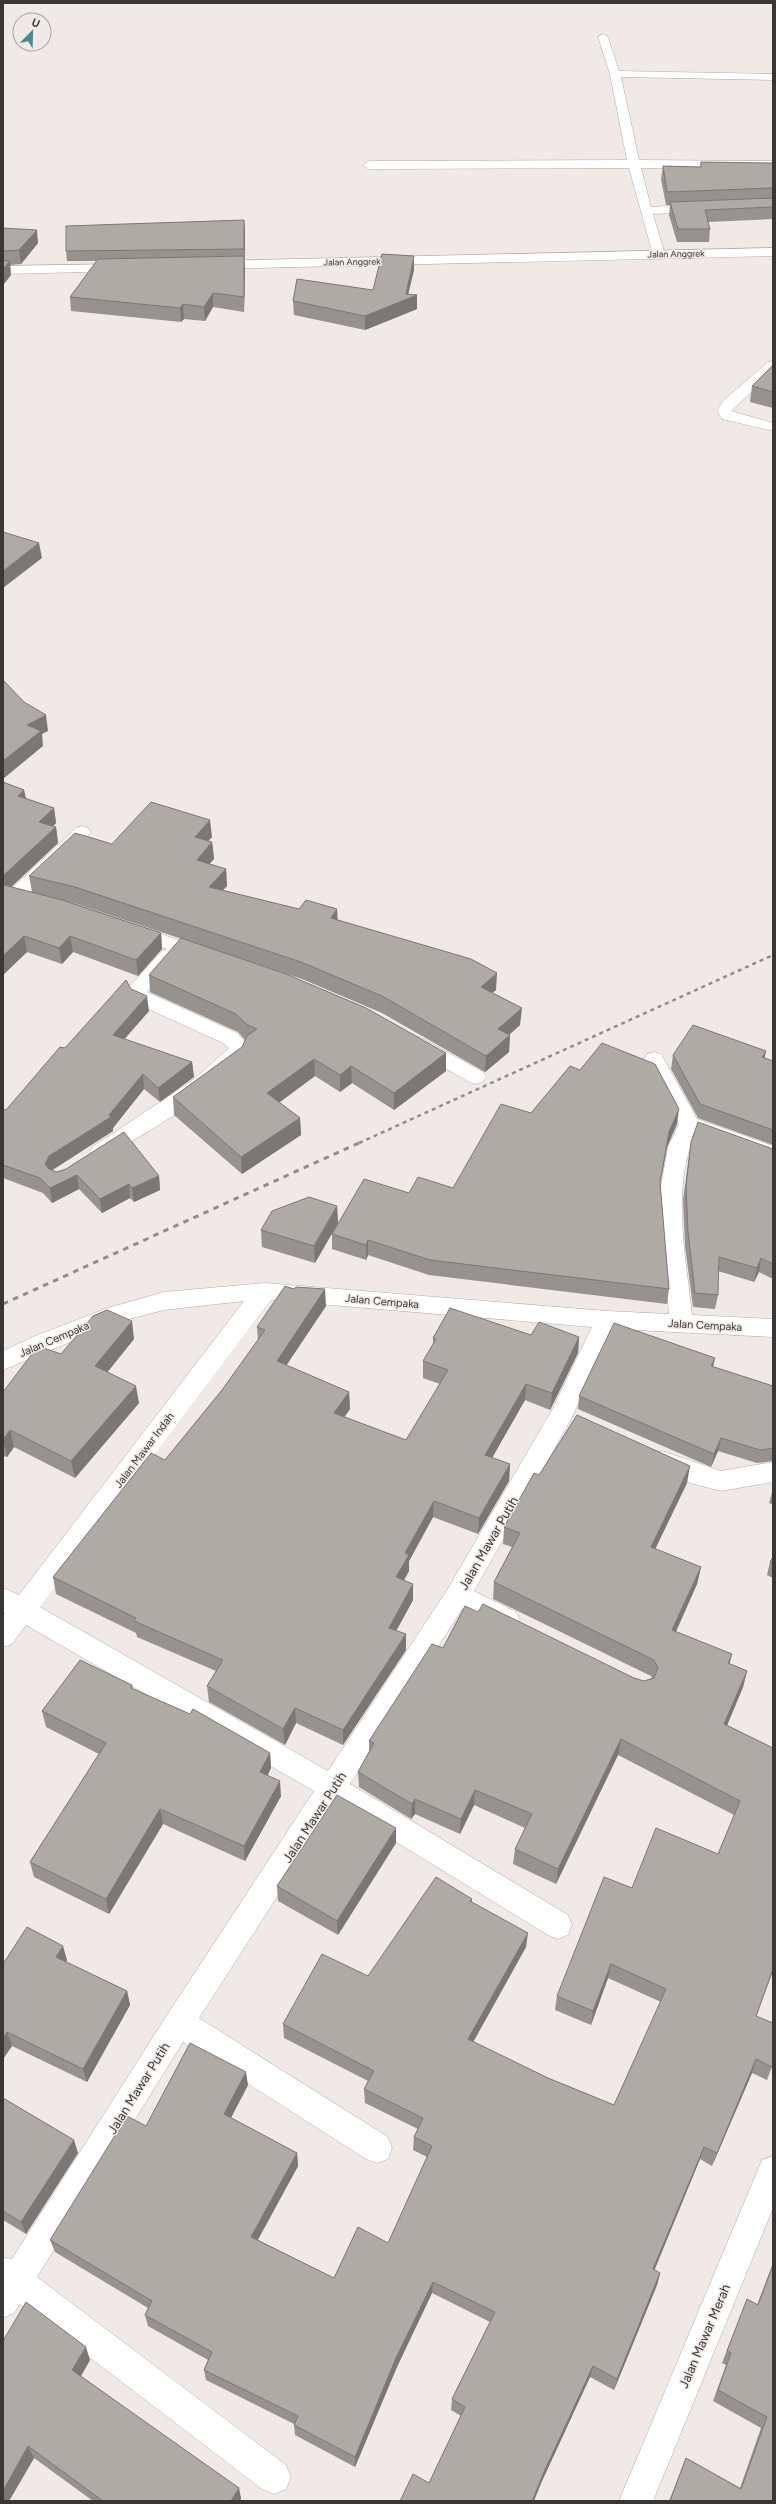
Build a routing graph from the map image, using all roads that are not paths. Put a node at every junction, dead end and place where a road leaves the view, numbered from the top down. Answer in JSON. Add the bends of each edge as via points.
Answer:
{"nodes":[{"id":1,"x":603,"y":37,"type":"dead end"},
{"id":2,"x":615,"y":74,"type":"junction"},
{"id":3,"x":773,"y":77,"type":"edge"},
{"id":4,"x":634,"y":164,"type":"junction"},
{"id":5,"x":369,"y":165,"type":"dead end"},
{"id":6,"x":773,"y":165,"type":"edge"},
{"id":7,"x":712,"y":208,"type":"edge"},
{"id":8,"x":646,"y":211,"type":"junction"},
{"id":9,"x":773,"y":252,"type":"edge"},
{"id":10,"x":659,"y":255,"type":"junction"},
{"id":11,"x":203,"y":266,"type":"edge"},
{"id":12,"x":139,"y":267,"type":"edge"},
{"id":13,"x":3,"y":270,"type":"edge"},
{"id":14,"x":773,"y":365,"type":"edge"},
{"id":15,"x":773,"y":426,"type":"edge"},
{"id":16,"x":82,"y":832,"type":"dead end"},
{"id":17,"x":7,"y":898,"type":"edge"},
{"id":18,"x":52,"y":904,"type":"edge"},
{"id":19,"x":117,"y":926,"type":"edge"},
{"id":20,"x":178,"y":946,"type":"junction"},
{"id":21,"x":221,"y":960,"type":"edge"},
{"id":22,"x":405,"y":1036,"type":"edge"},
{"id":23,"x":654,"y":1059,"type":"dead end"},
{"id":24,"x":476,"y":1077,"type":"dead end"},
{"id":25,"x":689,"y":1124,"type":"junction"},
{"id":26,"x":773,"y":1154,"type":"edge"},
{"id":27,"x":86,"y":1160,"type":"edge"},
{"id":28,"x":265,"y":1291,"type":"junction"},
{"id":29,"x":607,"y":1320,"type":"junction"},
{"id":30,"x":681,"y":1324,"type":"junction"},
{"id":31,"x":773,"y":1328,"type":"edge"},
{"id":32,"x":3,"y":1361,"type":"edge"},
{"id":33,"x":642,"y":1451,"type":"edge"},
{"id":34,"x":773,"y":1472,"type":"edge"},
{"id":35,"x":458,"y":1596,"type":"junction"},
{"id":36,"x":13,"y":1604,"type":"edge"},
{"id":37,"x":528,"y":1630,"type":"edge"},
{"id":38,"x":3,"y":1636,"type":"edge"},
{"id":39,"x":333,"y":1788,"type":"junction"},
{"id":40,"x":558,"y":1925,"type":"dead end"},
{"id":41,"x":180,"y":2022,"type":"junction"},
{"id":42,"x":377,"y":2148,"type":"dead end"},
{"id":43,"x":773,"y":2170,"type":"edge"},
{"id":44,"x":7,"y":2285,"type":"edge"},
{"id":45,"x":274,"y":2477,"type":"dead end"},
{"id":46,"x":636,"y":2501,"type":"edge"}],
"edges":[{"from":1,"to":2,"type":"main road"},
{"from":2,"to":3,"type":"main road"},
{"from":2,"to":4,"type":"main road"},
{"from":4,"to":5,"type":"main road"},
{"from":4,"to":6,"type":"main road"},
{"from":4,"to":8,"type":"main road"},
{"from":7,"to":8,"type":"main road"},
{"from":8,"to":10,"type":"main road"},
{"from":9,"to":10,"type":"main road","name":"Jalan Anggrek"},
{"from":10,"to":11,"type":"main road","name":"Jalan Anggrek"},
{"from":12,"to":13,"type":"main road"},
{"from":14,"to":15,"type":"main road","via":[[728,404],[724,411],[727,416]]},
{"from":16,"to":17,"type":"main road"},
{"from":17,"to":18,"type":"main road"},
{"from":19,"to":20,"type":"main road"},
{"from":20,"to":21,"type":"main road"},
{"from":20,"to":27,"type":"main road","via":[[137,991],[140,996],[230,1038],[240,1047],[239,1052],[235,1058],[175,1102]]},
{"from":22,"to":24,"type":"main road"},
{"from":23,"to":25,"type":"main road"},
{"from":25,"to":26,"type":"main road"},
{"from":25,"to":30,"type":"main road","via":[[679,1147],[670,1197]]},
{"from":28,"to":29,"type":"main road","name":"Jalan Cempaka"},
{"from":28,"to":32,"type":"main road","name":"Jalan Cempaka","via":[[164,1301],[116,1314],[43,1342]]},
{"from":28,"to":36,"type":"main road","name":"Jalan Mawar Indah"},
{"from":29,"to":30,"type":"main road","name":"Jalan Cempaka"},
{"from":29,"to":35,"type":"main road","name":"Jalan Mawar Putih","via":[[573,1419]]},
{"from":30,"to":31,"type":"main road","name":"Jalan Cempaka"},
{"from":33,"to":34,"type":"main road","via":[[677,1468],[721,1481]]},
{"from":35,"to":37,"type":"main road"},
{"from":35,"to":39,"type":"main road","name":"Jalan Mawar Putih"},
{"from":36,"to":38,"type":"main road","name":"Jalan Mawar Indah"},
{"from":36,"to":39,"type":"main road"},
{"from":39,"to":40,"type":"main road"},
{"from":39,"to":41,"type":"main road","name":"Jalan Mawar Putih"},
{"from":41,"to":42,"type":"main road"},
{"from":41,"to":44,"type":"main road","name":"Jalan Mawar Putih"},
{"from":43,"to":46,"type":"main road","name":"Jalan Mawar Merah"},
{"from":44,"to":45,"type":"main road"}]}
